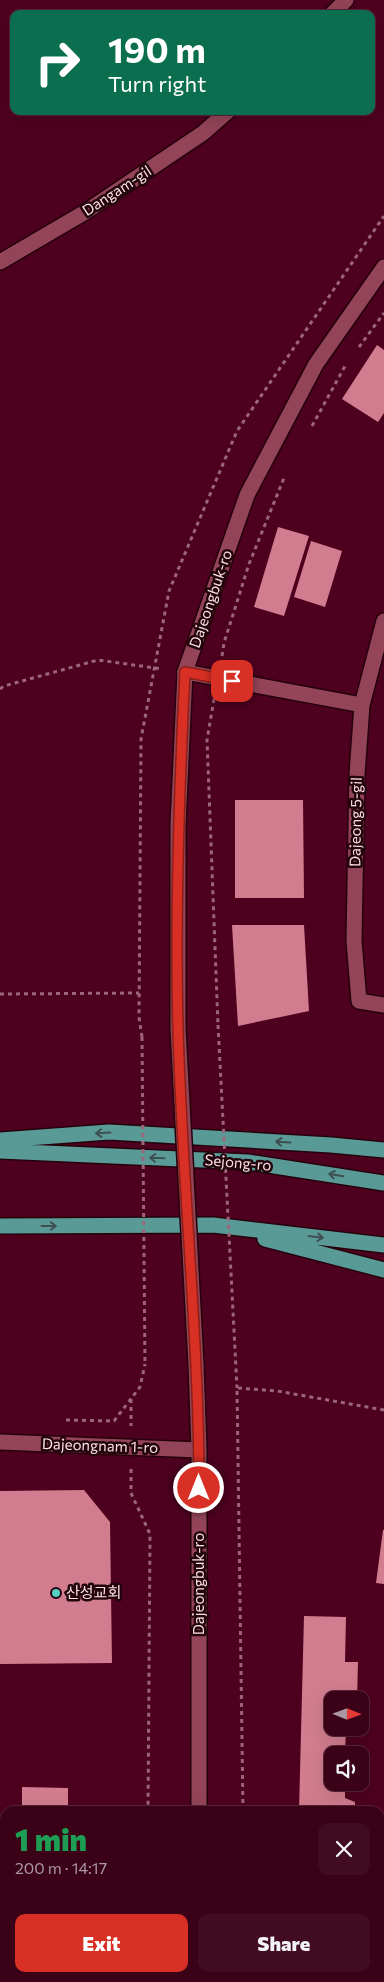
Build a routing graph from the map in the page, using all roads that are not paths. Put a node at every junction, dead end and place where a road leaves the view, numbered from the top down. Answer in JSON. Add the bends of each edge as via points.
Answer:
{"nodes":[{"id":1,"x":346,"y":0,"type":"edge"},
{"id":2,"x":336,"y":10,"type":"edge"},
{"id":3,"x":223,"y":115,"type":"edge"},
{"id":4,"x":0,"y":262,"type":"edge"},
{"id":5,"x":384,"y":267,"type":"edge"},
{"id":6,"x":384,"y":621,"type":"edge"},
{"id":7,"x":185,"y":672,"type":"junction"},
{"id":8,"x":362,"y":705,"type":"junction"},
{"id":9,"x":384,"y":1005,"type":"edge"},
{"id":10,"x":0,"y":1140,"type":"edge"},
{"id":11,"x":384,"y":1150,"type":"edge"},
{"id":12,"x":0,"y":1151,"type":"edge"},
{"id":13,"x":384,"y":1183,"type":"edge"},
{"id":14,"x":213,"y":1225,"type":"junction"},
{"id":15,"x":0,"y":1226,"type":"edge"},
{"id":16,"x":384,"y":1245,"type":"edge"},
{"id":17,"x":384,"y":1270,"type":"edge"},
{"id":18,"x":0,"y":1442,"type":"edge"},
{"id":19,"x":199,"y":1450,"type":"junction"},
{"id":20,"x":199,"y":1806,"type":"edge"}],
"edges":[{"from":1,"to":2,"type":"street"},
{"from":3,"to":4,"type":"street","name":"Dangam-gil","via":[[203,133],[87,211]]},
{"from":5,"to":7,"type":"street","name":"Dajeongbuk-ro","via":[[316,364],[247,495]]},
{"from":6,"to":8,"type":"street","name":"Dajeong 5-gil"},
{"from":7,"to":8,"type":"street"},
{"from":7,"to":19,"type":"street","name":"Dajeongbuk-ro","bridge":true,"via":[[178,825],[178,1029]]},
{"from":8,"to":9,"type":"street","name":"Dajeong 5-gil","via":[[357,774],[354,941],[359,1001]]},
{"from":11,"to":10,"type":"highway","one_way":true,"via":[[109,1132]]},
{"from":13,"to":12,"type":"highway","name":"Sejong-ro","one_way":true,"via":[[248,1162]]},
{"from":15,"to":14,"type":"highway","one_way":true},
{"from":14,"to":16,"type":"highway","one_way":true},
{"from":14,"to":17,"type":"highway"},
{"from":18,"to":19,"type":"street","name":"Dajeongnam 1-ro"},
{"from":19,"to":20,"type":"street","name":"Dajeongbuk-ro"}]}
